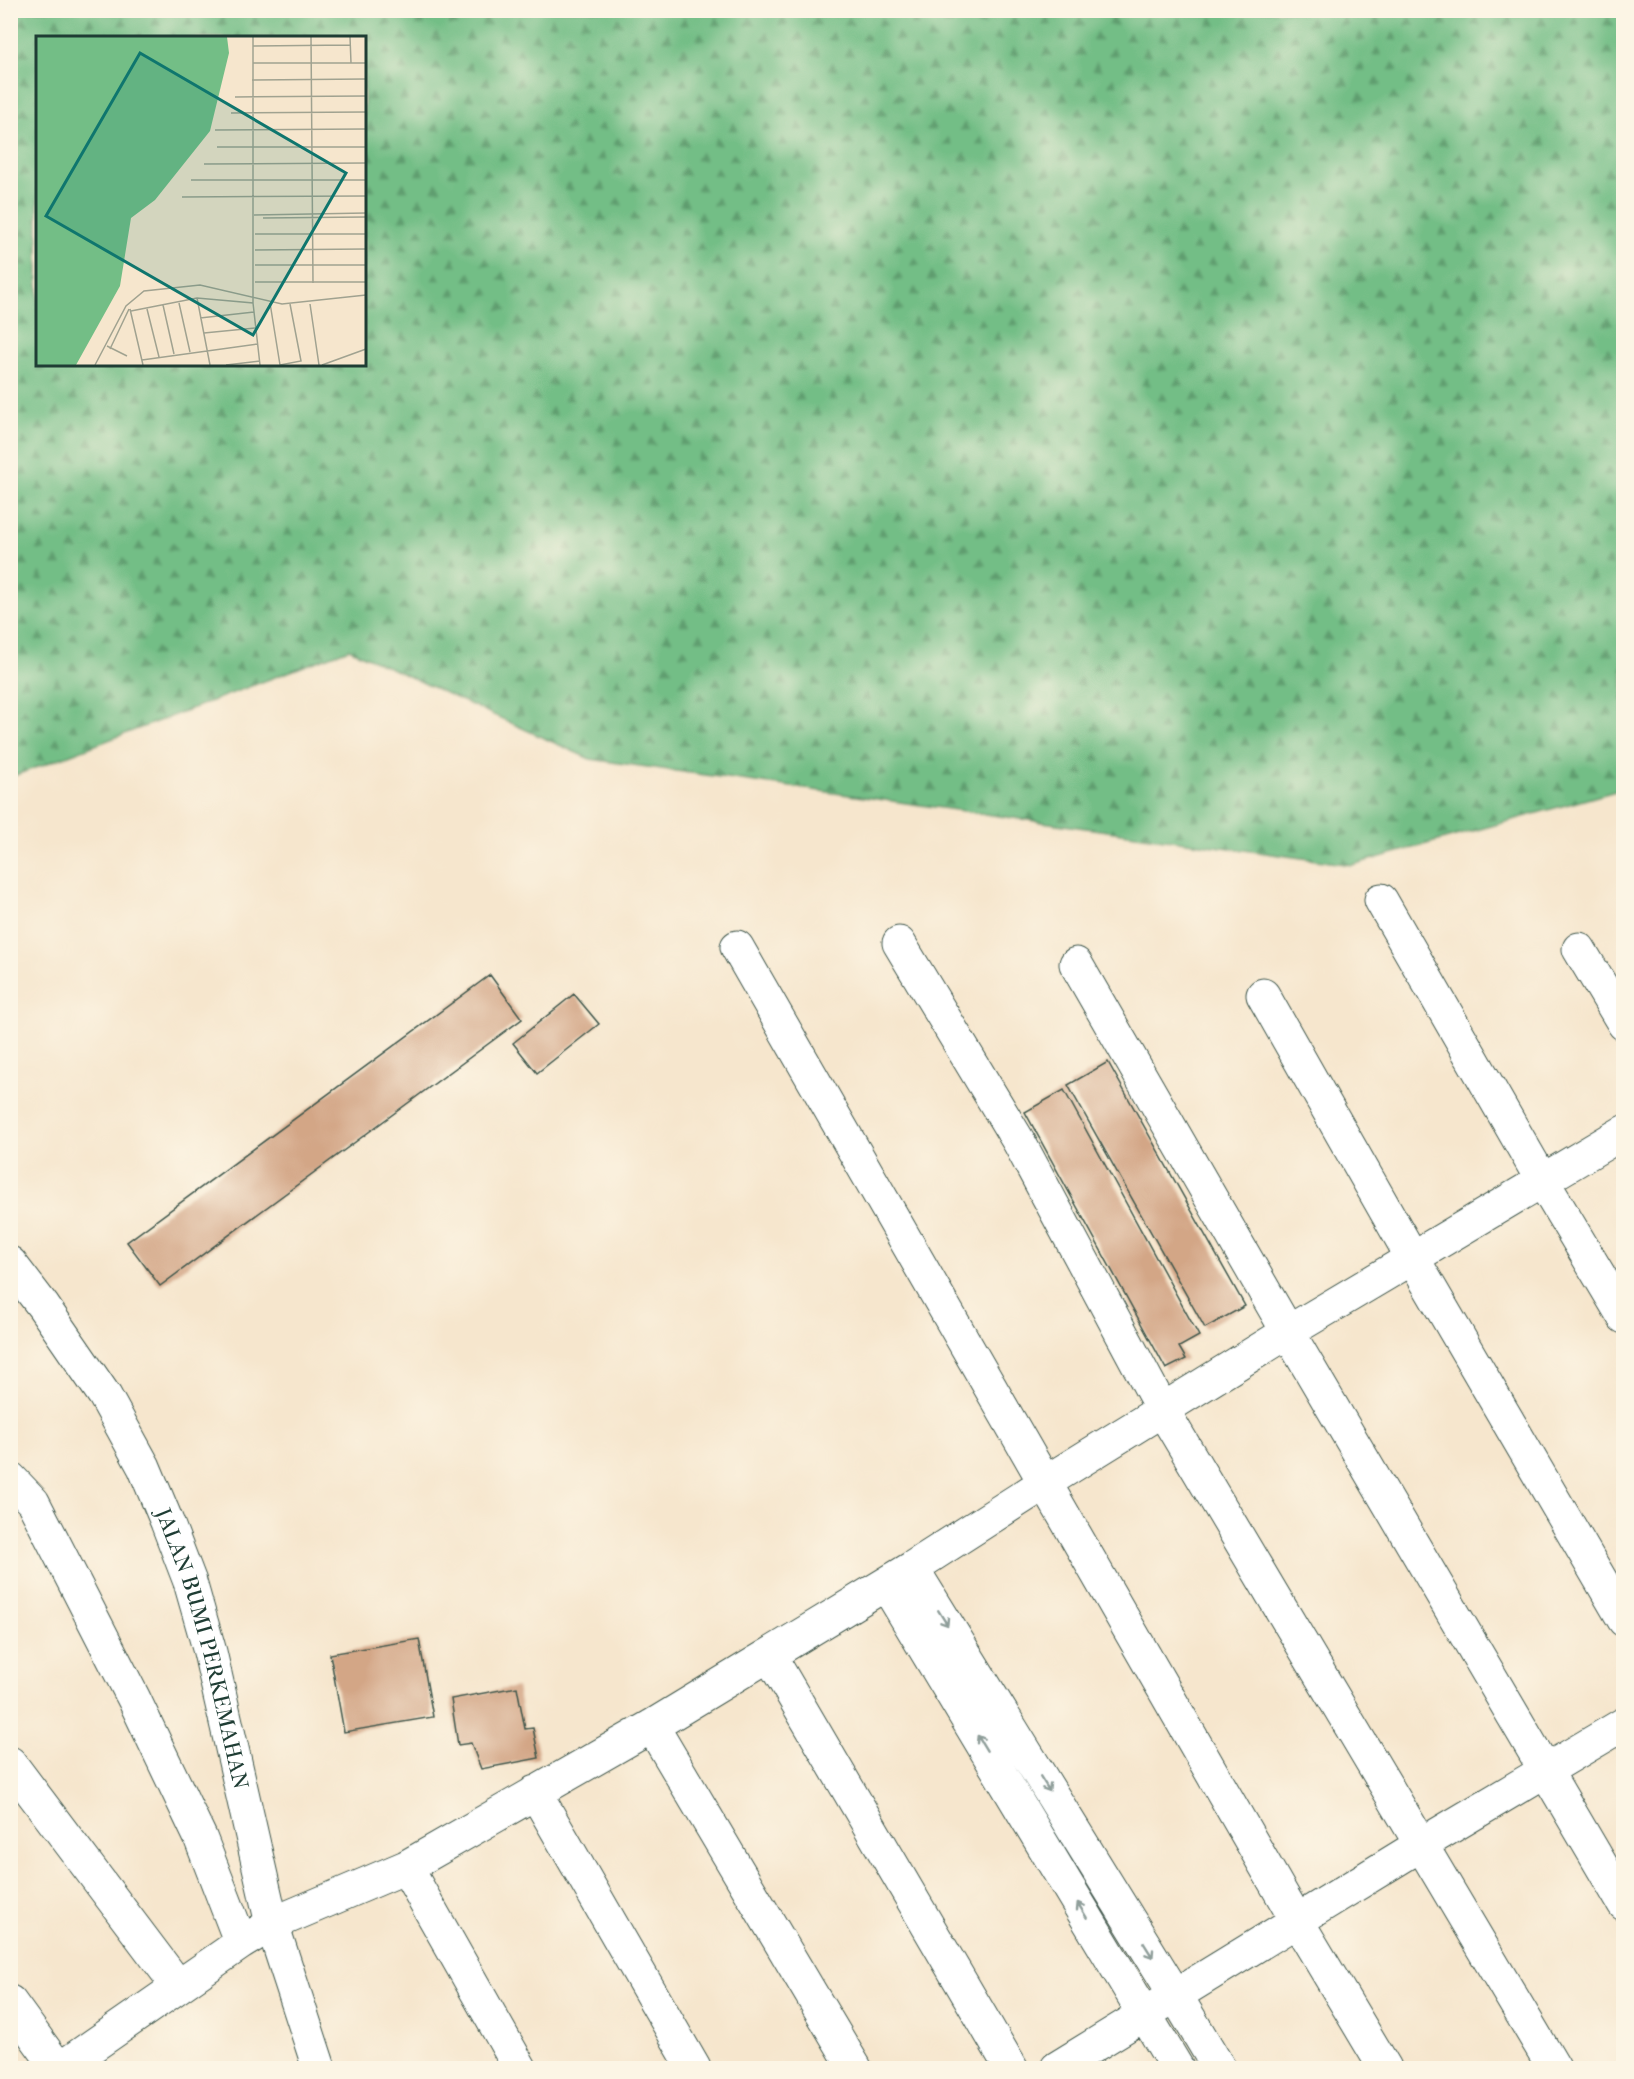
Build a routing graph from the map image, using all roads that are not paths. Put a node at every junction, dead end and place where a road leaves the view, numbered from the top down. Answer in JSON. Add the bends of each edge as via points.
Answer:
{"nodes":[{"id":1,"x":1381,"y":900,"type":"dead end"},
{"id":2,"x":899,"y":943,"type":"dead end"},
{"id":3,"x":737,"y":947,"type":"dead end"},
{"id":4,"x":1579,"y":949,"type":"dead end"},
{"id":5,"x":1077,"y":964,"type":"dead end"},
{"id":6,"x":1263,"y":995,"type":"dead end"},
{"id":7,"x":1623,"y":1024,"type":"edge"},
{"id":8,"x":1623,"y":1132,"type":"edge"},
{"id":9,"x":1542,"y":1180,"type":"junction"},
{"id":10,"x":1412,"y":1257,"type":"junction"},
{"id":11,"x":10,"y":1263,"type":"edge"},
{"id":12,"x":1623,"y":1317,"type":"edge"},
{"id":13,"x":1288,"y":1332,"type":"junction"},
{"id":14,"x":1162,"y":1409,"type":"junction"},
{"id":15,"x":10,"y":1478,"type":"edge"},
{"id":16,"x":1046,"y":1482,"type":"junction"},
{"id":17,"x":22,"y":1511,"type":"edge"},
{"id":18,"x":899,"y":1576,"type":"junction"},
{"id":19,"x":1623,"y":1620,"type":"edge"},
{"id":20,"x":770,"y":1656,"type":"junction"},
{"id":21,"x":1623,"y":1724,"type":"edge"},
{"id":22,"x":651,"y":1726,"type":"junction"},
{"id":23,"x":10,"y":1763,"type":"edge"},
{"id":24,"x":1544,"y":1771,"type":"junction"},
{"id":25,"x":535,"y":1792,"type":"junction"},
{"id":26,"x":1422,"y":1844,"type":"junction"},
{"id":27,"x":406,"y":1867,"type":"junction"},
{"id":28,"x":1623,"y":1904,"type":"edge"},
{"id":29,"x":1297,"y":1921,"type":"junction"},
{"id":30,"x":272,"y":1924,"type":"junction"},
{"id":31,"x":241,"y":1943,"type":"junction"},
{"id":32,"x":178,"y":1986,"type":"junction"},
{"id":33,"x":1176,"y":1996,"type":"junction"},
{"id":34,"x":10,"y":2002,"type":"edge"},
{"id":35,"x":1145,"y":2015,"type":"junction"},
{"id":36,"x":59,"y":2068,"type":"edge"},
{"id":37,"x":319,"y":2068,"type":"edge"},
{"id":38,"x":520,"y":2068,"type":"edge"},
{"id":39,"x":694,"y":2068,"type":"edge"},
{"id":40,"x":855,"y":2068,"type":"edge"},
{"id":41,"x":1011,"y":2068,"type":"edge"},
{"id":42,"x":1057,"y":2068,"type":"edge"},
{"id":43,"x":1177,"y":2068,"type":"edge"},
{"id":44,"x":1219,"y":2068,"type":"edge"},
{"id":45,"x":1385,"y":2068,"type":"edge"},
{"id":46,"x":1554,"y":2068,"type":"edge"}],
"edges":[{"from":1,"to":9,"type":"street"},
{"from":2,"to":14,"type":"street","via":[[1019,1142]]},
{"from":3,"to":16,"type":"street"},
{"from":4,"to":7,"type":"street"},
{"from":5,"to":13,"type":"street"},
{"from":6,"to":10,"type":"street"},
{"from":8,"to":9,"type":"street"},
{"from":9,"to":10,"type":"street"},
{"from":9,"to":12,"type":"street"},
{"from":10,"to":13,"type":"street"},
{"from":10,"to":19,"type":"street"},
{"from":11,"to":30,"type":"street","name":"JALAN BUMI PERKEMAHAN","via":[[105,1396],[144,1467],[167,1522],[210,1652]]},
{"from":13,"to":14,"type":"street"},
{"from":13,"to":24,"type":"street"},
{"from":14,"to":16,"type":"street"},
{"from":14,"to":26,"type":"street"},
{"from":15,"to":17,"type":"street"},
{"from":16,"to":18,"type":"street"},
{"from":16,"to":29,"type":"street"},
{"from":17,"to":31,"type":"street","via":[[134,1699],[200,1837]]},
{"from":18,"to":20,"type":"street"},
{"from":18,"to":33,"type":"street","one_way":true},
{"from":35,"to":18,"type":"street","one_way":true},
{"from":20,"to":22,"type":"street"},
{"from":20,"to":41,"type":"street"},
{"from":21,"to":24,"type":"street"},
{"from":22,"to":25,"type":"street"},
{"from":22,"to":40,"type":"street"},
{"from":23,"to":32,"type":"street"},
{"from":24,"to":26,"type":"street"},
{"from":24,"to":28,"type":"street"},
{"from":25,"to":27,"type":"street"},
{"from":25,"to":39,"type":"street"},
{"from":26,"to":29,"type":"street"},
{"from":26,"to":46,"type":"street"},
{"from":27,"to":30,"type":"street"},
{"from":27,"to":38,"type":"street"},
{"from":29,"to":33,"type":"street"},
{"from":29,"to":45,"type":"street"},
{"from":30,"to":31,"type":"street"},
{"from":30,"to":37,"type":"street","name":"JALAN BUMI PERKEMAHAN"},
{"from":31,"to":32,"type":"street"},
{"from":32,"to":36,"type":"street"},
{"from":33,"to":35,"type":"street"},
{"from":33,"to":44,"type":"street"},
{"from":34,"to":36,"type":"street"},
{"from":35,"to":42,"type":"street"},
{"from":35,"to":43,"type":"street"}]}
